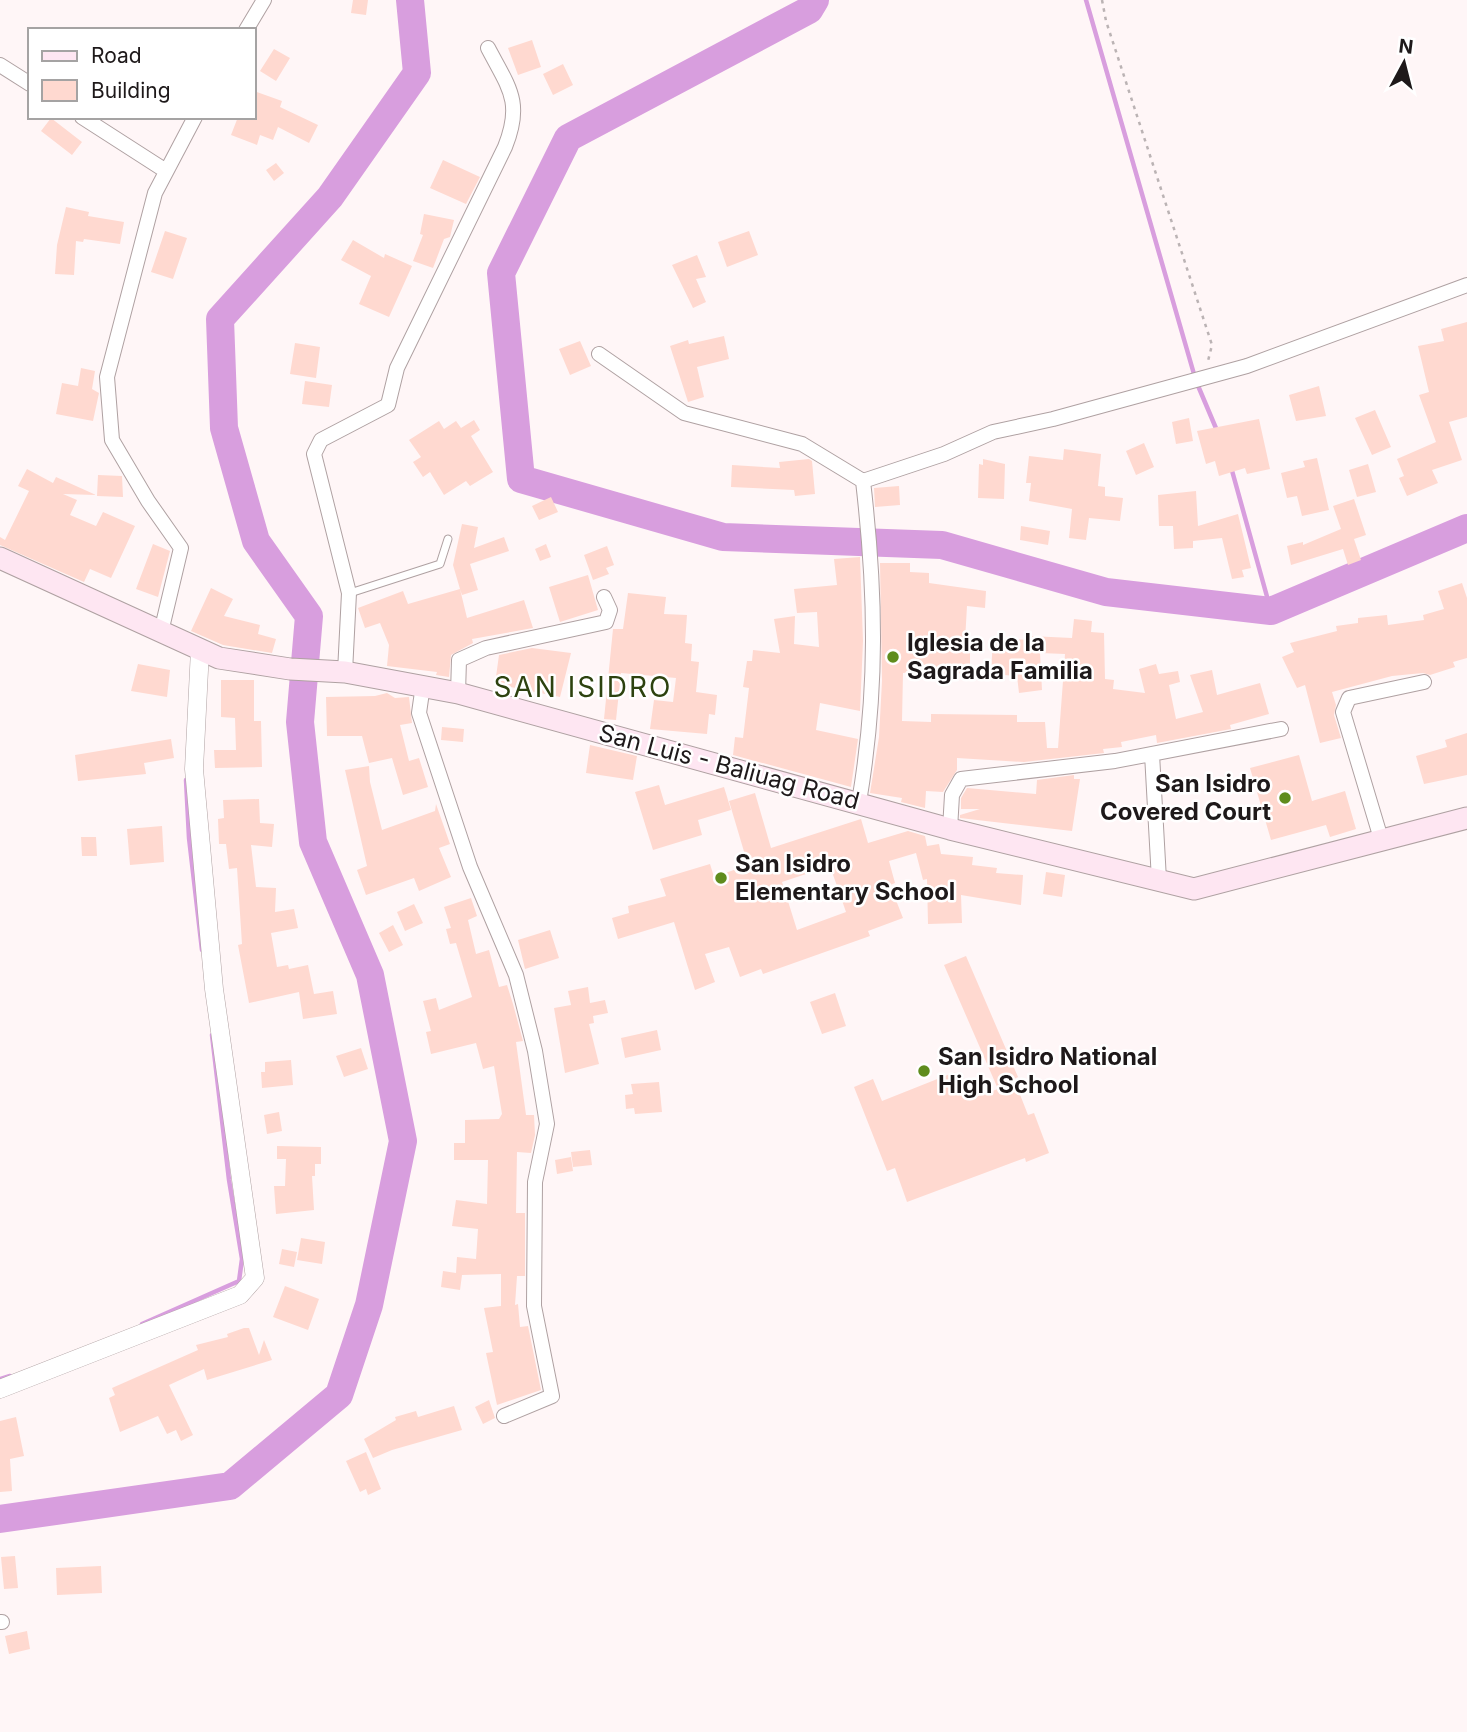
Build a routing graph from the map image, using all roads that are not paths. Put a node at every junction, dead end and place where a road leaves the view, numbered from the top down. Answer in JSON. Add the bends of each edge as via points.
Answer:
{"nodes":[{"id":1,"x":264,"y":0,"type":"edge"},
{"id":2,"x":247,"y":28,"type":"edge"},
{"id":3,"x":488,"y":48,"type":"dead end"},
{"id":4,"x":0,"y":65,"type":"edge"},
{"id":5,"x":28,"y":83,"type":"edge"},
{"id":6,"x":85,"y":119,"type":"edge"},
{"id":7,"x":194,"y":119,"type":"edge"},
{"id":8,"x":166,"y":171,"type":"junction"},
{"id":9,"x":1467,"y":285,"type":"edge"},
{"id":10,"x":599,"y":354,"type":"dead end"},
{"id":11,"x":863,"y":481,"type":"junction"},
{"id":12,"x":448,"y":539,"type":"dead end"},
{"id":13,"x":0,"y":558,"type":"edge"},
{"id":14,"x":349,"y":593,"type":"junction"},
{"id":15,"x":604,"y":597,"type":"dead end"},
{"id":16,"x":161,"y":632,"type":"junction"},
{"id":17,"x":200,"y":650,"type":"junction"},
{"id":18,"x":340,"y":671,"type":"junction"},
{"id":19,"x":1424,"y":682,"type":"dead end"},
{"id":20,"x":423,"y":685,"type":"junction"},
{"id":21,"x":458,"y":693,"type":"junction"},
{"id":22,"x":1281,"y":729,"type":"dead end"},
{"id":23,"x":1152,"y":754,"type":"junction"},
{"id":24,"x":859,"y":802,"type":"junction"},
{"id":25,"x":1467,"y":818,"type":"edge"},
{"id":26,"x":950,"y":830,"type":"junction"},
{"id":27,"x":1382,"y":842,"type":"junction"},
{"id":28,"x":1159,"y":880,"type":"junction"},
{"id":29,"x":0,"y":1389,"type":"edge"},
{"id":30,"x":504,"y":1416,"type":"dead end"}],
"edges":[{"from":1,"to":2,"type":"street"},
{"from":3,"to":14,"type":"street","via":[[513,101],[515,122],[505,147],[397,368],[388,405],[321,440],[314,454]]},
{"from":4,"to":5,"type":"street"},
{"from":6,"to":8,"type":"street"},
{"from":7,"to":8,"type":"street"},
{"from":8,"to":16,"type":"street","via":[[155,193],[107,377],[112,440],[181,548]]},
{"from":9,"to":11,"type":"street","via":[[1247,366],[993,432]]},
{"from":10,"to":11,"type":"street","via":[[684,413],[802,444]]},
{"from":11,"to":24,"type":"street","via":[[874,687]]},
{"from":12,"to":14,"type":"lane","via":[[440,564]]},
{"from":13,"to":16,"type":"main road","name":"San Luis - Baliuag Road"},
{"from":14,"to":18,"type":"street"},
{"from":15,"to":21,"type":"street","via":[[610,610],[606,622],[486,648],[458,660]]},
{"from":16,"to":17,"type":"main road","name":"San Luis - Baliuag Road"},
{"from":17,"to":18,"type":"main road","name":"San Luis - Baliuag Road","via":[[219,658],[290,669]]},
{"from":17,"to":29,"type":"street","via":[[194,769],[214,989],[256,1278],[240,1295]]},
{"from":18,"to":20,"type":"main road","name":"San Luis - Baliuag Road"},
{"from":19,"to":27,"type":"street","via":[[1349,698],[1343,712]]},
{"from":20,"to":21,"type":"main road","name":"San Luis - Baliuag Road"},
{"from":20,"to":30,"type":"street","via":[[419,713],[470,867],[516,975],[547,1124],[535,1182],[534,1306],[552,1396]]},
{"from":21,"to":24,"type":"main road","name":"San Luis - Baliuag Road"},
{"from":22,"to":23,"type":"street"},
{"from":23,"to":26,"type":"street","via":[[961,779],[952,795]]},
{"from":23,"to":28,"type":"street"},
{"from":24,"to":26,"type":"main road","name":"San Luis - Baliuag Road"},
{"from":25,"to":27,"type":"main road","name":"San Luis - Baliuag Road"},
{"from":26,"to":28,"type":"main road","name":"San Luis - Baliuag Road"},
{"from":27,"to":28,"type":"main road","name":"San Luis - Baliuag Road","via":[[1194,889]]}]}
